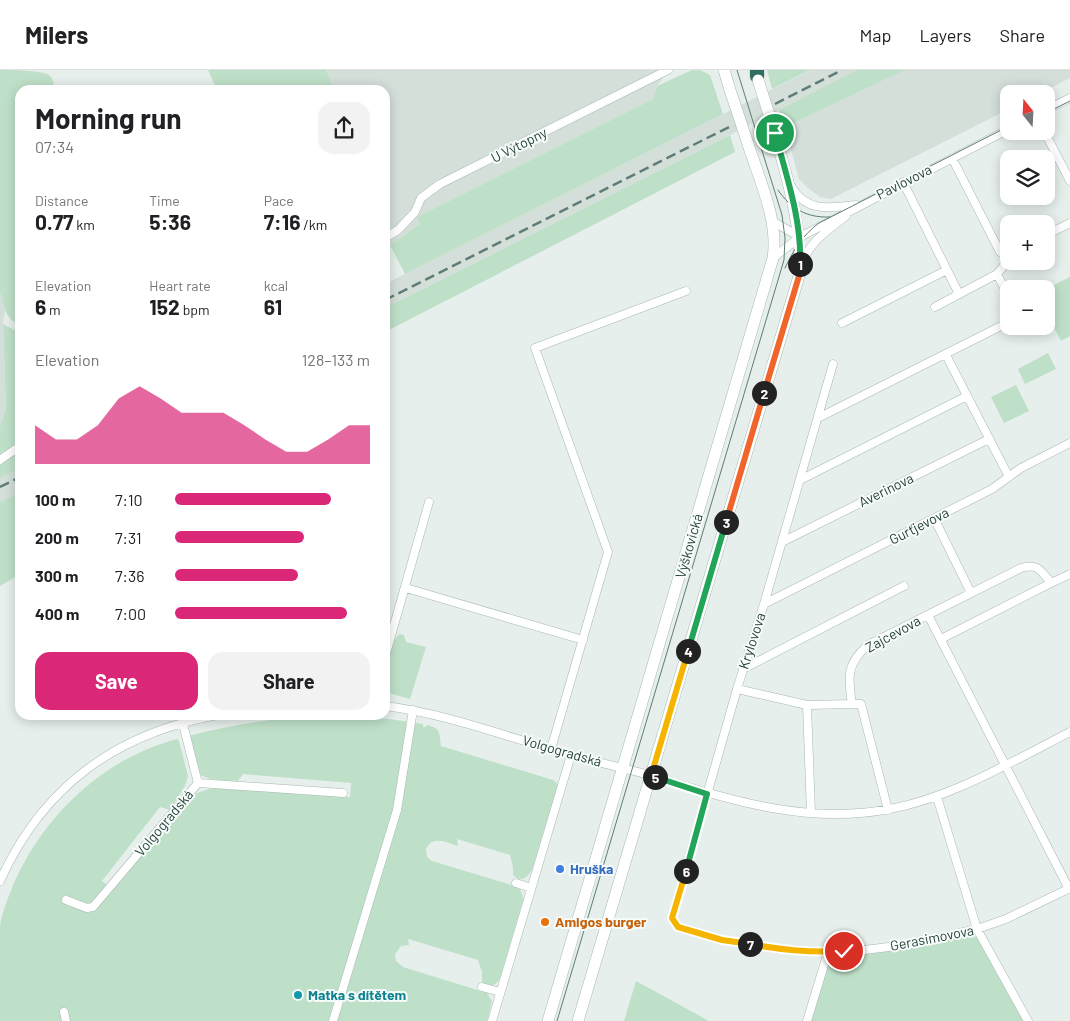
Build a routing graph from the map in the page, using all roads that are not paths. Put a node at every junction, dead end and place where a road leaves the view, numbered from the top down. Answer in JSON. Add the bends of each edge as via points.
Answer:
{"nodes":[{"id":1,"x":668,"y":70,"type":"edge"},
{"id":2,"x":724,"y":70,"type":"edge"},
{"id":3,"x":757,"y":74,"type":"edge"},
{"id":4,"x":1070,"y":98,"type":"edge"},
{"id":5,"x":1055,"y":106,"type":"edge"},
{"id":6,"x":1000,"y":134,"type":"edge"},
{"id":7,"x":1049,"y":140,"type":"edge"},
{"id":8,"x":952,"y":158,"type":"junction"},
{"id":9,"x":787,"y":179,"type":"junction"},
{"id":10,"x":1070,"y":181,"type":"edge"},
{"id":11,"x":903,"y":182,"type":"junction"},
{"id":12,"x":861,"y":204,"type":"junction"},
{"id":13,"x":772,"y":221,"type":"junction"},
{"id":14,"x":1070,"y":223,"type":"edge"},
{"id":15,"x":1055,"y":230,"type":"edge"},
{"id":16,"x":390,"y":235,"type":"edge"},
{"id":17,"x":800,"y":237,"type":"junction"},
{"id":18,"x":1000,"y":252,"type":"edge"},
{"id":19,"x":774,"y":258,"type":"junction"},
{"id":20,"x":947,"y":270,"type":"junction"},
{"id":21,"x":1001,"y":270,"type":"edge"},
{"id":22,"x":998,"y":274,"type":"junction"},
{"id":23,"x":799,"y":276,"type":"junction"},
{"id":24,"x":1001,"y":280,"type":"edge"},
{"id":25,"x":686,"y":291,"type":"dead end"},
{"id":26,"x":959,"y":294,"type":"junction"},
{"id":27,"x":935,"y":307,"type":"dead end"},
{"id":28,"x":842,"y":323,"type":"dead end"},
{"id":29,"x":1000,"y":327,"type":"edge"},
{"id":30,"x":946,"y":355,"type":"junction"},
{"id":31,"x":833,"y":364,"type":"dead end"},
{"id":32,"x":967,"y":396,"type":"junction"},
{"id":33,"x":818,"y":418,"type":"junction"},
{"id":34,"x":989,"y":439,"type":"junction"},
{"id":35,"x":1070,"y":443,"type":"edge"},
{"id":36,"x":15,"y":450,"type":"edge"},
{"id":37,"x":0,"y":460,"type":"edge"},
{"id":38,"x":1009,"y":477,"type":"junction"},
{"id":39,"x":800,"y":480,"type":"junction"},
{"id":40,"x":429,"y":502,"type":"dead end"},
{"id":41,"x":934,"y":518,"type":"junction"},
{"id":42,"x":782,"y":542,"type":"junction"},
{"id":43,"x":1070,"y":574,"type":"edge"},
{"id":44,"x":1051,"y":583,"type":"junction"},
{"id":45,"x":904,"y":586,"type":"dead end"},
{"id":46,"x":406,"y":588,"type":"junction"},
{"id":47,"x":971,"y":593,"type":"junction"},
{"id":48,"x":764,"y":604,"type":"junction"},
{"id":49,"x":928,"y":615,"type":"junction"},
{"id":50,"x":941,"y":639,"type":"junction"},
{"id":51,"x":583,"y":640,"type":"junction"},
{"id":52,"x":390,"y":641,"type":"edge"},
{"id":53,"x":743,"y":669,"type":"junction"},
{"id":54,"x":737,"y":688,"type":"junction"},
{"id":55,"x":856,"y":704,"type":"junction"},
{"id":56,"x":807,"y":706,"type":"junction"},
{"id":57,"x":390,"y":707,"type":"edge"},
{"id":58,"x":414,"y":710,"type":"junction"},
{"id":59,"x":199,"y":720,"type":"edge"},
{"id":60,"x":183,"y":724,"type":"junction"},
{"id":61,"x":1070,"y":732,"type":"edge"},
{"id":62,"x":551,"y":749,"type":"junction"},
{"id":63,"x":571,"y":755,"type":"junction"},
{"id":64,"x":1005,"y":765,"type":"junction"},
{"id":65,"x":624,"y":768,"type":"junction"},
{"id":66,"x":651,"y":776,"type":"junction"},
{"id":67,"x":198,"y":783,"type":"junction"},
{"id":68,"x":343,"y":793,"type":"dead end"},
{"id":69,"x":707,"y":794,"type":"junction"},
{"id":70,"x":937,"y":797,"type":"junction"},
{"id":71,"x":888,"y":810,"type":"junction"},
{"id":72,"x":811,"y":813,"type":"junction"},
{"id":73,"x":0,"y":881,"type":"edge"},
{"id":74,"x":516,"y":883,"type":"dead end"},
{"id":75,"x":531,"y":888,"type":"junction"},
{"id":76,"x":1069,"y":889,"type":"edge"},
{"id":77,"x":66,"y":900,"type":"dead end"},
{"id":78,"x":672,"y":918,"type":"joint"},
{"id":79,"x":977,"y":929,"type":"junction"},
{"id":80,"x":828,"y":952,"type":"junction"},
{"id":81,"x":482,"y":987,"type":"dead end"},
{"id":82,"x":500,"y":992,"type":"junction"},
{"id":83,"x":64,"y":1012,"type":"dead end"},
{"id":84,"x":66,"y":1021,"type":"edge"},
{"id":85,"x":333,"y":1021,"type":"edge"},
{"id":86,"x":492,"y":1021,"type":"edge"},
{"id":87,"x":548,"y":1021,"type":"edge"},
{"id":88,"x":578,"y":1021,"type":"edge"},
{"id":89,"x":807,"y":1021,"type":"edge"},
{"id":90,"x":1028,"y":1021,"type":"edge"}],
"edges":[{"from":1,"to":16,"type":"street","name":"U Výtopny","via":[[440,184],[421,198],[414,212]]},
{"from":2,"to":13,"type":"street","name":"Výškovická","bridge":true},
{"from":3,"to":9,"type":"street","name":"Výškovická","bridge":true},
{"from":4,"to":5,"type":"street"},
{"from":6,"to":8,"type":"street","name":"Pavlovova"},
{"from":7,"to":10,"type":"street"},
{"from":8,"to":11,"type":"street","name":"Pavlovova"},
{"from":8,"to":18,"type":"street"},
{"from":9,"to":12,"type":"street","via":[[794,192],[818,207]]},
{"from":9,"to":17,"type":"street","name":"Výškovická"},
{"from":11,"to":12,"type":"street","name":"Pavlovova"},
{"from":11,"to":20,"type":"street"},
{"from":12,"to":17,"type":"street","name":"Pavlovova"},
{"from":12,"to":23,"type":"street","via":[[812,245]]},
{"from":13,"to":17,"type":"street"},
{"from":13,"to":19,"type":"street","name":"Výškovická"},
{"from":14,"to":15,"type":"street"},
{"from":17,"to":19,"type":"street","name":"Pavlovova"},
{"from":17,"to":23,"type":"street","name":"Výškovická"},
{"from":19,"to":65,"type":"street","name":"Výškovická"},
{"from":20,"to":26,"type":"street"},
{"from":20,"to":28,"type":"street"},
{"from":21,"to":22,"type":"street"},
{"from":22,"to":24,"type":"street"},
{"from":22,"to":26,"type":"street"},
{"from":23,"to":66,"type":"street","name":"Výškovická"},
{"from":25,"to":51,"type":"street","via":[[535,348],[608,552]]},
{"from":26,"to":27,"type":"street"},
{"from":29,"to":30,"type":"street"},
{"from":30,"to":32,"type":"street"},
{"from":30,"to":33,"type":"street"},
{"from":31,"to":33,"type":"street","name":"Krylovova"},
{"from":32,"to":34,"type":"street"},
{"from":32,"to":39,"type":"street"},
{"from":33,"to":39,"type":"street","name":"Krylovova"},
{"from":34,"to":38,"type":"street"},
{"from":34,"to":42,"type":"street","name":"Averinova"},
{"from":35,"to":38,"type":"street","name":"Gurťjevova"},
{"from":36,"to":37,"type":"street"},
{"from":38,"to":41,"type":"street","name":"Gurťjevova"},
{"from":39,"to":42,"type":"street","name":"Krylovova"},
{"from":40,"to":46,"type":"street"},
{"from":41,"to":47,"type":"street"},
{"from":41,"to":48,"type":"street","name":"Gurťjevova"},
{"from":42,"to":48,"type":"street","name":"Krylovova"},
{"from":43,"to":44,"type":"street"},
{"from":44,"to":47,"type":"street","name":"Zajcevova","via":[[1040,569],[1030,566]]},
{"from":44,"to":50,"type":"street"},
{"from":45,"to":53,"type":"street"},
{"from":46,"to":51,"type":"street"},
{"from":46,"to":52,"type":"street"},
{"from":47,"to":49,"type":"street","name":"Zajcevova"},
{"from":48,"to":53,"type":"street","name":"Krylovova"},
{"from":49,"to":50,"type":"street"},
{"from":49,"to":55,"type":"street","name":"Zajcevova","via":[[868,645],[858,654],[851,666],[849,681]]},
{"from":50,"to":64,"type":"street"},
{"from":51,"to":62,"type":"street"},
{"from":53,"to":54,"type":"street","name":"Krylovova"},
{"from":54,"to":56,"type":"street"},
{"from":54,"to":69,"type":"street","name":"Krylovova"},
{"from":55,"to":56,"type":"street"},
{"from":55,"to":71,"type":"street","name":"Zajcevova"},
{"from":56,"to":72,"type":"street"},
{"from":57,"to":58,"type":"street","name":"Volgogradská"},
{"from":58,"to":62,"type":"street","name":"Volgogradská"},
{"from":58,"to":85,"type":"street","via":[[397,810]]},
{"from":59,"to":60,"type":"street"},
{"from":60,"to":67,"type":"street"},
{"from":60,"to":73,"type":"street","via":[[119,748],[66,786],[29,828]]},
{"from":61,"to":64,"type":"street","name":"Volgogradská"},
{"from":62,"to":63,"type":"street","name":"Volgogradská"},
{"from":63,"to":65,"type":"street","name":"Volgogradská"},
{"from":63,"to":75,"type":"street"},
{"from":64,"to":70,"type":"street","name":"Volgogradská"},
{"from":64,"to":76,"type":"street"},
{"from":65,"to":66,"type":"street","name":"Volgogradská"},
{"from":65,"to":87,"type":"street","name":"Výškovická"},
{"from":66,"to":69,"type":"street","name":"Volgogradská"},
{"from":66,"to":88,"type":"street","name":"Výškovická"},
{"from":67,"to":68,"type":"street","name":"Volgogradská"},
{"from":67,"to":77,"type":"street","name":"Volgogradská","via":[[93,907]]},
{"from":69,"to":72,"type":"street","name":"Volgogradská","via":[[772,809]]},
{"from":69,"to":78,"type":"street","name":"Krylovova"},
{"from":70,"to":71,"type":"street","name":"Volgogradská"},
{"from":70,"to":79,"type":"street"},
{"from":71,"to":72,"type":"street","name":"Volgogradská"},
{"from":74,"to":75,"type":"street"},
{"from":75,"to":82,"type":"street"},
{"from":76,"to":79,"type":"street","name":"Gerasimovova"},
{"from":78,"to":80,"type":"street","name":"Gerasimovova","via":[[678,927],[722,940],[779,949]]},
{"from":79,"to":80,"type":"street","name":"Gerasimovova","via":[[913,944]]},
{"from":79,"to":90,"type":"street"},
{"from":80,"to":89,"type":"street"},
{"from":81,"to":82,"type":"street"},
{"from":82,"to":86,"type":"street"},
{"from":83,"to":84,"type":"street"}]}
